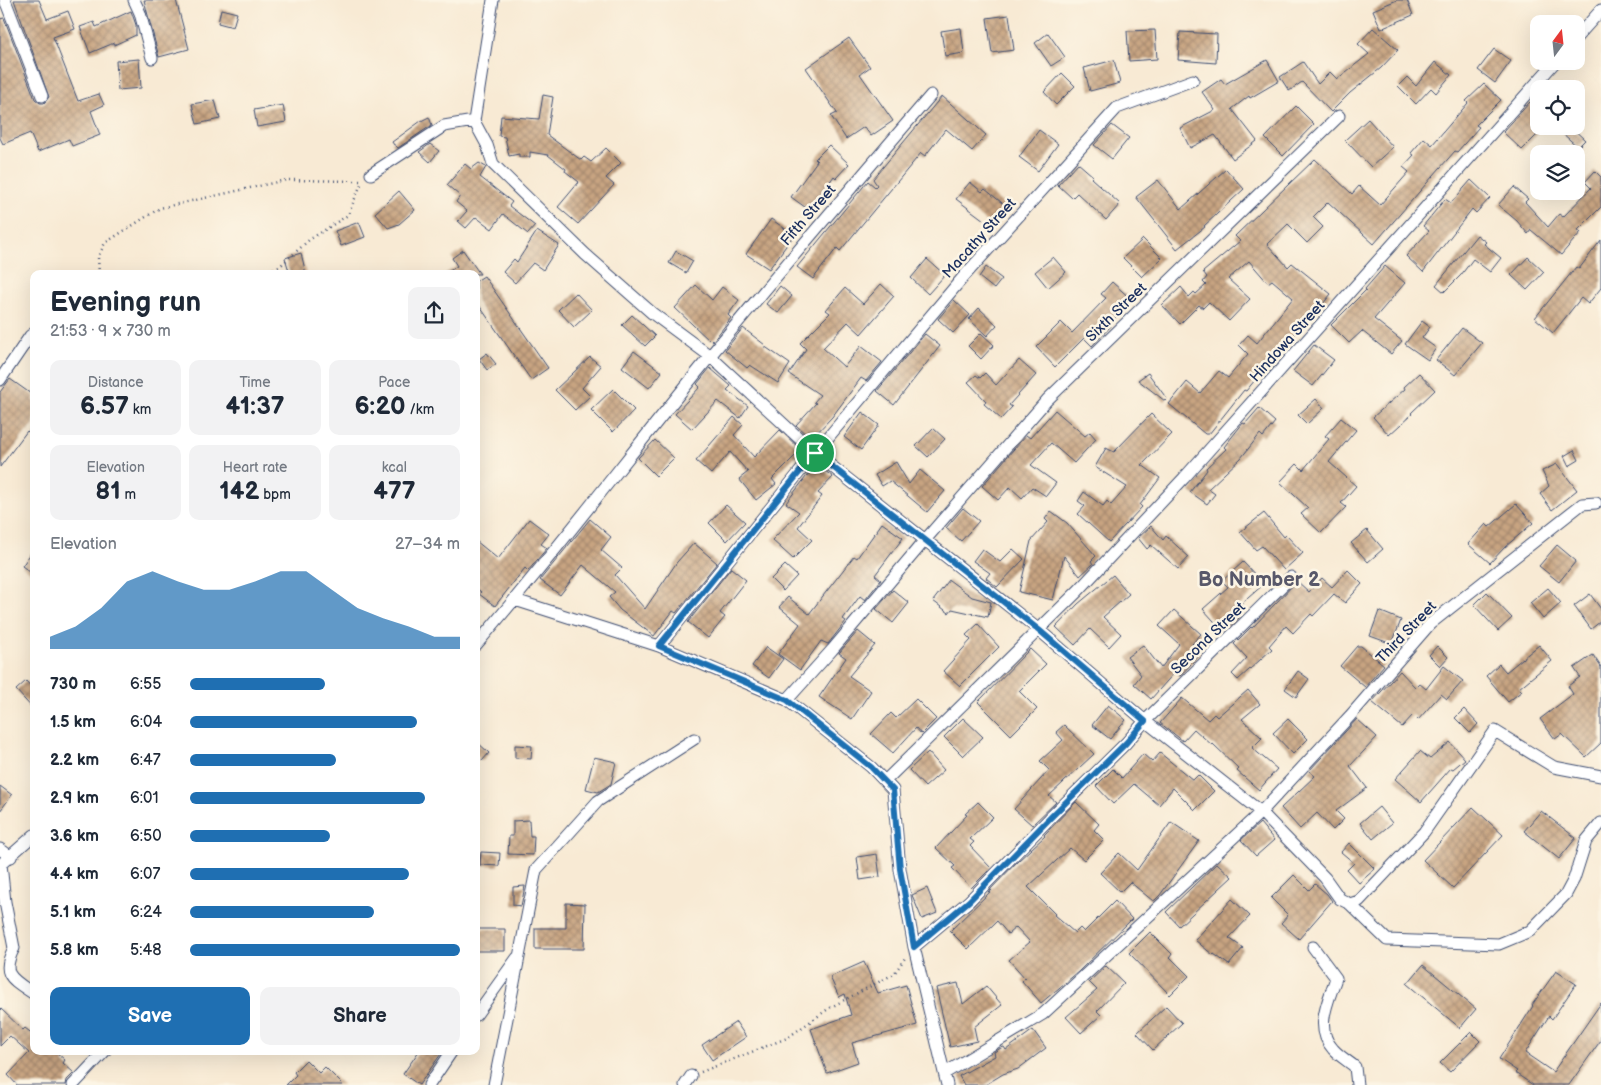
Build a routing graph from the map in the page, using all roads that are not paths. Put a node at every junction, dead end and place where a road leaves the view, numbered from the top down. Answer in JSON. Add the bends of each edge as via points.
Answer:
{"nodes":[{"id":1,"x":5,"y":0,"type":"edge"},
{"id":2,"x":134,"y":0,"type":"edge"},
{"id":3,"x":493,"y":0,"type":"edge"},
{"id":4,"x":1601,"y":10,"type":"edge"},
{"id":5,"x":1585,"y":28,"type":"edge"},
{"id":6,"x":152,"y":58,"type":"dead end"},
{"id":7,"x":1548,"y":70,"type":"edge"},
{"id":8,"x":1193,"y":80,"type":"dead end"},
{"id":9,"x":930,"y":95,"type":"dead end"},
{"id":10,"x":42,"y":96,"type":"dead end"},
{"id":11,"x":1339,"y":116,"type":"dead end"},
{"id":12,"x":474,"y":121,"type":"junction"},
{"id":13,"x":367,"y":178,"type":"road end"},
{"id":14,"x":30,"y":336,"type":"edge"},
{"id":15,"x":710,"y":356,"type":"junction"},
{"id":16,"x":0,"y":380,"type":"edge"},
{"id":17,"x":815,"y":453,"type":"junction"},
{"id":18,"x":1599,"y":502,"type":"edge"},
{"id":19,"x":925,"y":540,"type":"junction"},
{"id":20,"x":1291,"y":577,"type":"dead end"},
{"id":21,"x":514,"y":600,"type":"junction"},
{"id":22,"x":1036,"y":632,"type":"junction"},
{"id":23,"x":480,"y":641,"type":"edge"},
{"id":24,"x":659,"y":646,"type":"junction"},
{"id":25,"x":787,"y":700,"type":"junction"},
{"id":26,"x":1145,"y":721,"type":"junction"},
{"id":27,"x":694,"y":739,"type":"dead end"},
{"id":28,"x":1601,"y":776,"type":"edge"},
{"id":29,"x":885,"y":781,"type":"junction"},
{"id":30,"x":1261,"y":812,"type":"junction"},
{"id":31,"x":1601,"y":823,"type":"edge"},
{"id":32,"x":30,"y":839,"type":"edge"},
{"id":33,"x":0,"y":849,"type":"edge"},
{"id":34,"x":11,"y":856,"type":"junction"},
{"id":35,"x":1,"y":865,"type":"edge"},
{"id":36,"x":1350,"y":904,"type":"junction"},
{"id":37,"x":914,"y":947,"type":"junction"},
{"id":38,"x":1313,"y":947,"type":"dead end"},
{"id":39,"x":519,"y":955,"type":"junction"},
{"id":40,"x":30,"y":991,"type":"edge"},
{"id":41,"x":480,"y":1009,"type":"edge"},
{"id":42,"x":102,"y":1055,"type":"edge"},
{"id":43,"x":449,"y":1055,"type":"edge"},
{"id":44,"x":945,"y":1073,"type":"junction"},
{"id":45,"x":72,"y":1085,"type":"edge"},
{"id":46,"x":429,"y":1085,"type":"edge"},
{"id":47,"x":494,"y":1085,"type":"edge"},
{"id":48,"x":947,"y":1085,"type":"edge"},
{"id":49,"x":1357,"y":1085,"type":"edge"}],
"edges":[{"from":1,"to":10,"type":"street"},
{"from":2,"to":6,"type":"street"},
{"from":3,"to":12,"type":"street"},
{"from":4,"to":5,"type":"street"},
{"from":7,"to":22,"type":"street","name":"Hindowa Street","via":[[1184,478]]},
{"from":8,"to":17,"type":"street","name":"Macathy Street","via":[[1117,108],[965,275]]},
{"from":9,"to":15,"type":"street","name":"Fifth Street"},
{"from":11,"to":19,"type":"street","name":"Sixth Street","via":[[1047,400]]},
{"from":12,"to":13,"type":"street","via":[[444,126]]},
{"from":12,"to":15,"type":"street","via":[[493,164],[585,254],[652,313]]},
{"from":14,"to":16,"type":"street"},
{"from":15,"to":17,"type":"street"},
{"from":15,"to":21,"type":"street","name":"Fifth Street"},
{"from":17,"to":19,"type":"street"},
{"from":17,"to":24,"type":"street","name":"Macathy Street"},
{"from":18,"to":30,"type":"street","name":"Third Street","via":[[1582,504],[1430,624]]},
{"from":19,"to":22,"type":"street"},
{"from":19,"to":25,"type":"street","name":"Sixth Street"},
{"from":20,"to":26,"type":"street","name":"Second Street"},
{"from":21,"to":23,"type":"street","name":"Fifth Street"},
{"from":21,"to":24,"type":"street"},
{"from":22,"to":26,"type":"street"},
{"from":22,"to":29,"type":"street","name":"Hindowa Street"},
{"from":24,"to":25,"type":"street"},
{"from":25,"to":29,"type":"street"},
{"from":26,"to":30,"type":"street"},
{"from":26,"to":37,"type":"street","name":"Second Street","via":[[969,901]]},
{"from":27,"to":39,"type":"street","via":[[598,801],[536,870]]},
{"from":28,"to":36,"type":"street","via":[[1554,767],[1495,731],[1424,832],[1359,901]]},
{"from":29,"to":37,"type":"street","via":[[893,790],[900,869]]},
{"from":30,"to":36,"type":"street","via":[[1325,878],[1340,899]]},
{"from":30,"to":44,"type":"street","name":"Third Street","via":[[1043,1014]]},
{"from":31,"to":36,"type":"street","via":[[1586,841],[1566,894],[1530,931],[1499,944],[1387,940]]},
{"from":32,"to":34,"type":"street"},
{"from":33,"to":34,"type":"street"},
{"from":34,"to":35,"type":"street"},
{"from":35,"to":40,"type":"street","via":[[14,948],[5,966],[9,977]]},
{"from":37,"to":44,"type":"street"},
{"from":38,"to":49,"type":"street","via":[[1336,978],[1322,1031],[1333,1049],[1356,1067]]},
{"from":39,"to":41,"type":"street"},
{"from":39,"to":47,"type":"street"},
{"from":42,"to":45,"type":"street"},
{"from":43,"to":46,"type":"street"},
{"from":44,"to":48,"type":"street"}]}
